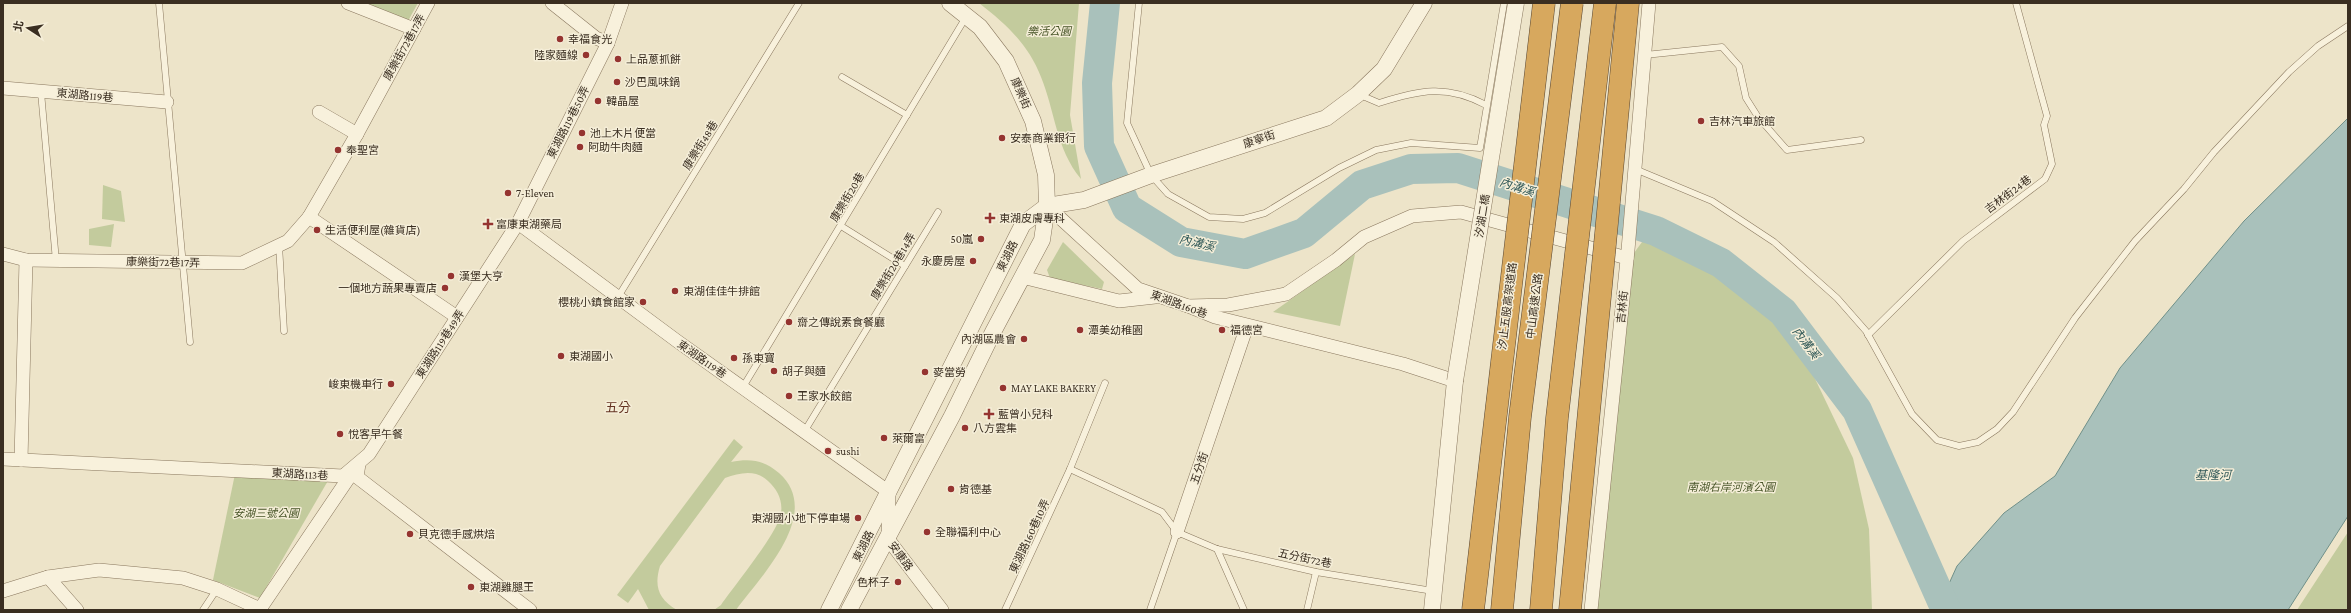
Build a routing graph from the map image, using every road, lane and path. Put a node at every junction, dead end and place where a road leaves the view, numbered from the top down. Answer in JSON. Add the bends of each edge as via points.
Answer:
{"nodes":[{"id":1,"x":159,"y":3,"type":"edge"},
{"id":2,"x":348,"y":3,"type":"edge"},
{"id":3,"x":428,"y":3,"type":"edge"},
{"id":4,"x":552,"y":3,"type":"edge"},
{"id":5,"x":622,"y":3,"type":"edge"},
{"id":6,"x":799,"y":3,"type":"edge"},
{"id":7,"x":950,"y":3,"type":"edge"},
{"id":8,"x":1139,"y":3,"type":"edge"},
{"id":9,"x":1424,"y":3,"type":"edge"},
{"id":10,"x":1504,"y":3,"type":"edge"},
{"id":11,"x":1516,"y":3,"type":"edge"},
{"id":12,"x":1544,"y":3,"type":"edge"},
{"id":13,"x":1572,"y":3,"type":"edge"},
{"id":14,"x":1605,"y":3,"type":"edge"},
{"id":15,"x":1628,"y":3,"type":"edge"},
{"id":16,"x":1649,"y":3,"type":"edge"},
{"id":17,"x":2016,"y":3,"type":"edge"},
{"id":18,"x":966,"y":17,"type":"junction"},
{"id":19,"x":2348,"y":26,"type":"edge"},
{"id":20,"x":414,"y":29,"type":"junction"},
{"id":21,"x":608,"y":43,"type":"junction"},
{"id":22,"x":1643,"y":55,"type":"junction"},
{"id":23,"x":842,"y":77,"type":"dead end"},
{"id":24,"x":3,"y":88,"type":"edge"},
{"id":25,"x":41,"y":92,"type":"junction"},
{"id":26,"x":1358,"y":94,"type":"junction"},
{"id":27,"x":167,"y":102,"type":"junction"},
{"id":28,"x":1486,"y":105,"type":"junction"},
{"id":29,"x":319,"y":112,"type":"dead end"},
{"id":30,"x":907,"y":116,"type":"junction"},
{"id":31,"x":357,"y":134,"type":"junction"},
{"id":32,"x":1861,"y":140,"type":"dead end"},
{"id":33,"x":1635,"y":169,"type":"junction"},
{"id":34,"x":1144,"y":177,"type":"junction"},
{"id":35,"x":1047,"y":206,"type":"junction"},
{"id":36,"x":938,"y":212,"type":"dead end"},
{"id":37,"x":309,"y":217,"type":"junction"},
{"id":38,"x":1487,"y":220,"type":"junction"},
{"id":39,"x":518,"y":223,"type":"junction"},
{"id":40,"x":841,"y":226,"type":"junction"},
{"id":41,"x":279,"y":245,"type":"junction"},
{"id":42,"x":3,"y":254,"type":"edge"},
{"id":43,"x":1627,"y":258,"type":"junction"},
{"id":44,"x":26,"y":260,"type":"junction"},
{"id":45,"x":56,"y":261,"type":"junction"},
{"id":46,"x":183,"y":262,"type":"junction"},
{"id":47,"x":906,"y":266,"type":"junction"},
{"id":48,"x":1022,"y":277,"type":"junction"},
{"id":49,"x":618,"y":297,"type":"junction"},
{"id":50,"x":1157,"y":297,"type":"junction"},
{"id":51,"x":1188,"y":306,"type":"junction"},
{"id":52,"x":457,"y":317,"type":"junction"},
{"id":53,"x":1247,"y":326,"type":"junction"},
{"id":54,"x":284,"y":331,"type":"dead end"},
{"id":55,"x":1868,"y":335,"type":"junction"},
{"id":56,"x":190,"y":342,"type":"dead end"},
{"id":57,"x":1455,"y":381,"type":"junction"},
{"id":58,"x":1105,"y":383,"type":"dead end"},
{"id":59,"x":743,"y":387,"type":"junction"},
{"id":60,"x":804,"y":432,"type":"junction"},
{"id":61,"x":3,"y":460,"type":"edge"},
{"id":62,"x":21,"y":460,"type":"junction"},
{"id":63,"x":359,"y":462,"type":"junction"},
{"id":64,"x":1070,"y":469,"type":"junction"},
{"id":65,"x":890,"y":492,"type":"junction"},
{"id":66,"x":1177,"y":532,"type":"junction"},
{"id":67,"x":888,"y":539,"type":"junction"},
{"id":68,"x":1217,"y":549,"type":"junction"},
{"id":69,"x":1316,"y":572,"type":"junction"},
{"id":70,"x":48,"y":577,"type":"junction"},
{"id":71,"x":217,"y":589,"type":"junction"},
{"id":72,"x":1434,"y":590,"type":"junction"},
{"id":73,"x":3,"y":591,"type":"edge"},
{"id":74,"x":261,"y":609,"type":"edge"},
{"id":75,"x":77,"y":610,"type":"edge"},
{"id":76,"x":203,"y":610,"type":"edge"},
{"id":77,"x":530,"y":610,"type":"edge"},
{"id":78,"x":829,"y":610,"type":"edge"},
{"id":79,"x":849,"y":610,"type":"edge"},
{"id":80,"x":942,"y":610,"type":"edge"},
{"id":81,"x":1005,"y":610,"type":"edge"},
{"id":82,"x":1150,"y":610,"type":"edge"},
{"id":83,"x":1244,"y":610,"type":"edge"},
{"id":84,"x":1307,"y":610,"type":"edge"},
{"id":85,"x":1432,"y":610,"type":"edge"},
{"id":86,"x":1473,"y":610,"type":"edge"},
{"id":87,"x":1502,"y":610,"type":"edge"},
{"id":88,"x":1541,"y":610,"type":"edge"},
{"id":89,"x":1570,"y":610,"type":"edge"},
{"id":90,"x":1591,"y":610,"type":"edge"}],
"edges":[{"from":1,"to":27,"type":"lane"},
{"from":2,"to":20,"type":"street"},
{"from":3,"to":20,"type":"street","name":"康樂街72巷17弄"},
{"from":4,"to":21,"type":"street","via":[[596,38]]},
{"from":5,"to":21,"type":"street","name":"東湖路119巷50弄"},
{"from":6,"to":49,"type":"lane","name":"康樂街48巷"},
{"from":7,"to":18,"type":"street","name":"康樂街"},
{"from":8,"to":34,"type":"lane","via":[[1127,123]]},
{"from":9,"to":26,"type":"street","name":"康寧街","via":[[1384,69]]},
{"from":10,"to":28,"type":"lane"},
{"from":11,"to":57,"type":"street","name":"汐湖二橋","bridge":true},
{"from":12,"to":86,"type":"highway","name":"汐止五股高架道路","bridge":true},
{"from":13,"to":87,"type":"highway","name":"中山高速公路","bridge":true,"via":[[1520,417]]},
{"from":14,"to":88,"type":"highway","bridge":true,"via":[[1557,418]]},
{"from":15,"to":89,"type":"highway","bridge":true},
{"from":16,"to":22,"type":"street","name":"吉林街"},
{"from":17,"to":55,"type":"lane","name":"吉林街24巷","via":[[2047,116],[2044,125],[2052,164],[2045,179],[1964,241]]},
{"from":18,"to":30,"type":"lane","name":"康樂街20巷"},
{"from":18,"to":35,"type":"street","name":"康樂街","via":[[980,27],[1006,61],[1034,121],[1046,175]]},
{"from":19,"to":55,"type":"lane","via":[[2318,46],[2289,72],[2214,152],[2107,276],[2075,318],[2013,412],[1978,442],[1959,446],[1937,440],[1912,414]]},
{"from":20,"to":31,"type":"street","name":"康樂街72巷17弄"},
{"from":21,"to":39,"type":"street","name":"東湖路119巷50弄"},
{"from":22,"to":32,"type":"lane","via":[[1722,47],[1739,66],[1746,98],[1758,117],[1787,150]]},
{"from":22,"to":33,"type":"street","name":"吉林街"},
{"from":23,"to":30,"type":"lane"},
{"from":24,"to":25,"type":"street","name":"東湖路119巷"},
{"from":25,"to":27,"type":"street","name":"東湖路119巷"},
{"from":25,"to":45,"type":"lane"},
{"from":26,"to":28,"type":"lane","via":[[1379,104],[1406,94],[1450,91],[1469,96]]},
{"from":26,"to":34,"type":"street","name":"康寧街","via":[[1326,118]]},
{"from":27,"to":46,"type":"lane"},
{"from":28,"to":34,"type":"lane","via":[[1480,148],[1411,143],[1376,150],[1339,168],[1265,213],[1243,219],[1209,217]]},
{"from":29,"to":31,"type":"street"},
{"from":30,"to":40,"type":"lane","name":"康樂街20巷"},
{"from":31,"to":37,"type":"street","name":"康樂街72巷17弄"},
{"from":33,"to":43,"type":"street","name":"吉林街"},
{"from":33,"to":55,"type":"lane","via":[[1712,201],[1774,242],[1837,298]]},
{"from":34,"to":35,"type":"street","name":"康寧街","via":[[1089,198]]},
{"from":35,"to":48,"type":"street","name":"東湖路","via":[[1042,240]]},
{"from":35,"to":50,"type":"street","name":"東湖路160巷","via":[[1127,280],[1138,289]]},
{"from":35,"to":65,"type":"street","name":"東湖路","via":[[1023,224]]},
{"from":36,"to":47,"type":"lane","name":"康樂街20巷14弄"},
{"from":37,"to":41,"type":"street","name":"康樂街72巷17弄","via":[[288,241]]},
{"from":37,"to":52,"type":"street"},
{"from":38,"to":43,"type":"street"},
{"from":38,"to":51,"type":"street","via":[[1461,212],[1412,216],[1364,237],[1336,260],[1286,294],[1228,305]]},
{"from":38,"to":57,"type":"lane","via":[[1462,375]]},
{"from":39,"to":49,"type":"street","name":"東湖路119巷"},
{"from":39,"to":52,"type":"street","name":"東湖路119巷49弄"},
{"from":40,"to":47,"type":"lane"},
{"from":40,"to":59,"type":"lane","name":"康樂街20巷"},
{"from":41,"to":46,"type":"street","name":"康樂街72巷17弄","via":[[242,263]]},
{"from":41,"to":54,"type":"lane"},
{"from":42,"to":44,"type":"street","name":"康樂街72巷17弄"},
{"from":43,"to":90,"type":"street","name":"吉林街"},
{"from":44,"to":45,"type":"street","name":"康樂街72巷17弄"},
{"from":44,"to":62,"type":"street"},
{"from":45,"to":46,"type":"street","name":"康樂街72巷17弄"},
{"from":46,"to":56,"type":"lane"},
{"from":47,"to":60,"type":"lane","name":"康樂街20巷14弄"},
{"from":48,"to":50,"type":"street","via":[[1119,301]]},
{"from":48,"to":67,"type":"street","name":"東湖路"},
{"from":49,"to":59,"type":"street","name":"東湖路119巷"},
{"from":50,"to":51,"type":"street","name":"東湖路160巷"},
{"from":51,"to":53,"type":"street","name":"東湖路160巷"},
{"from":52,"to":63,"type":"street","name":"東湖路119巷49弄","via":[[370,454]]},
{"from":53,"to":57,"type":"street","name":"東湖路160巷","via":[[1403,364]]},
{"from":53,"to":66,"type":"street","name":"五分街"},
{"from":57,"to":72,"type":"street","name":"汐湖二橋"},
{"from":58,"to":64,"type":"lane","name":"東湖路160巷10弄"},
{"from":59,"to":60,"type":"street","name":"東湖路119巷"},
{"from":60,"to":65,"type":"street","name":"東湖路119巷"},
{"from":61,"to":62,"type":"street","name":"東湖路113巷"},
{"from":62,"to":63,"type":"street","name":"東湖路113巷","via":[[343,476]]},
{"from":63,"to":74,"type":"street"},
{"from":63,"to":77,"type":"street","via":[[357,477]]},
{"from":64,"to":66,"type":"lane","via":[[1162,512]]},
{"from":64,"to":81,"type":"lane","name":"東湖路160巷10弄"},
{"from":65,"to":67,"type":"street","name":"安康路"},
{"from":65,"to":78,"type":"street","name":"東湖路"},
{"from":66,"to":68,"type":"lane","name":"五分街72巷"},
{"from":66,"to":82,"type":"lane","name":"五分街"},
{"from":67,"to":79,"type":"street","name":"東湖路"},
{"from":67,"to":80,"type":"street","name":"安康路"},
{"from":68,"to":69,"type":"lane","name":"五分街72巷"},
{"from":68,"to":83,"type":"lane"},
{"from":69,"to":72,"type":"lane","name":"五分街72巷"},
{"from":69,"to":84,"type":"lane"},
{"from":70,"to":71,"type":"street","via":[[99,570],[183,578]]},
{"from":70,"to":73,"type":"street"},
{"from":70,"to":75,"type":"street"},
{"from":71,"to":74,"type":"street"},
{"from":71,"to":76,"type":"lane"},
{"from":72,"to":85,"type":"street","name":"汐湖二橋"}]}
